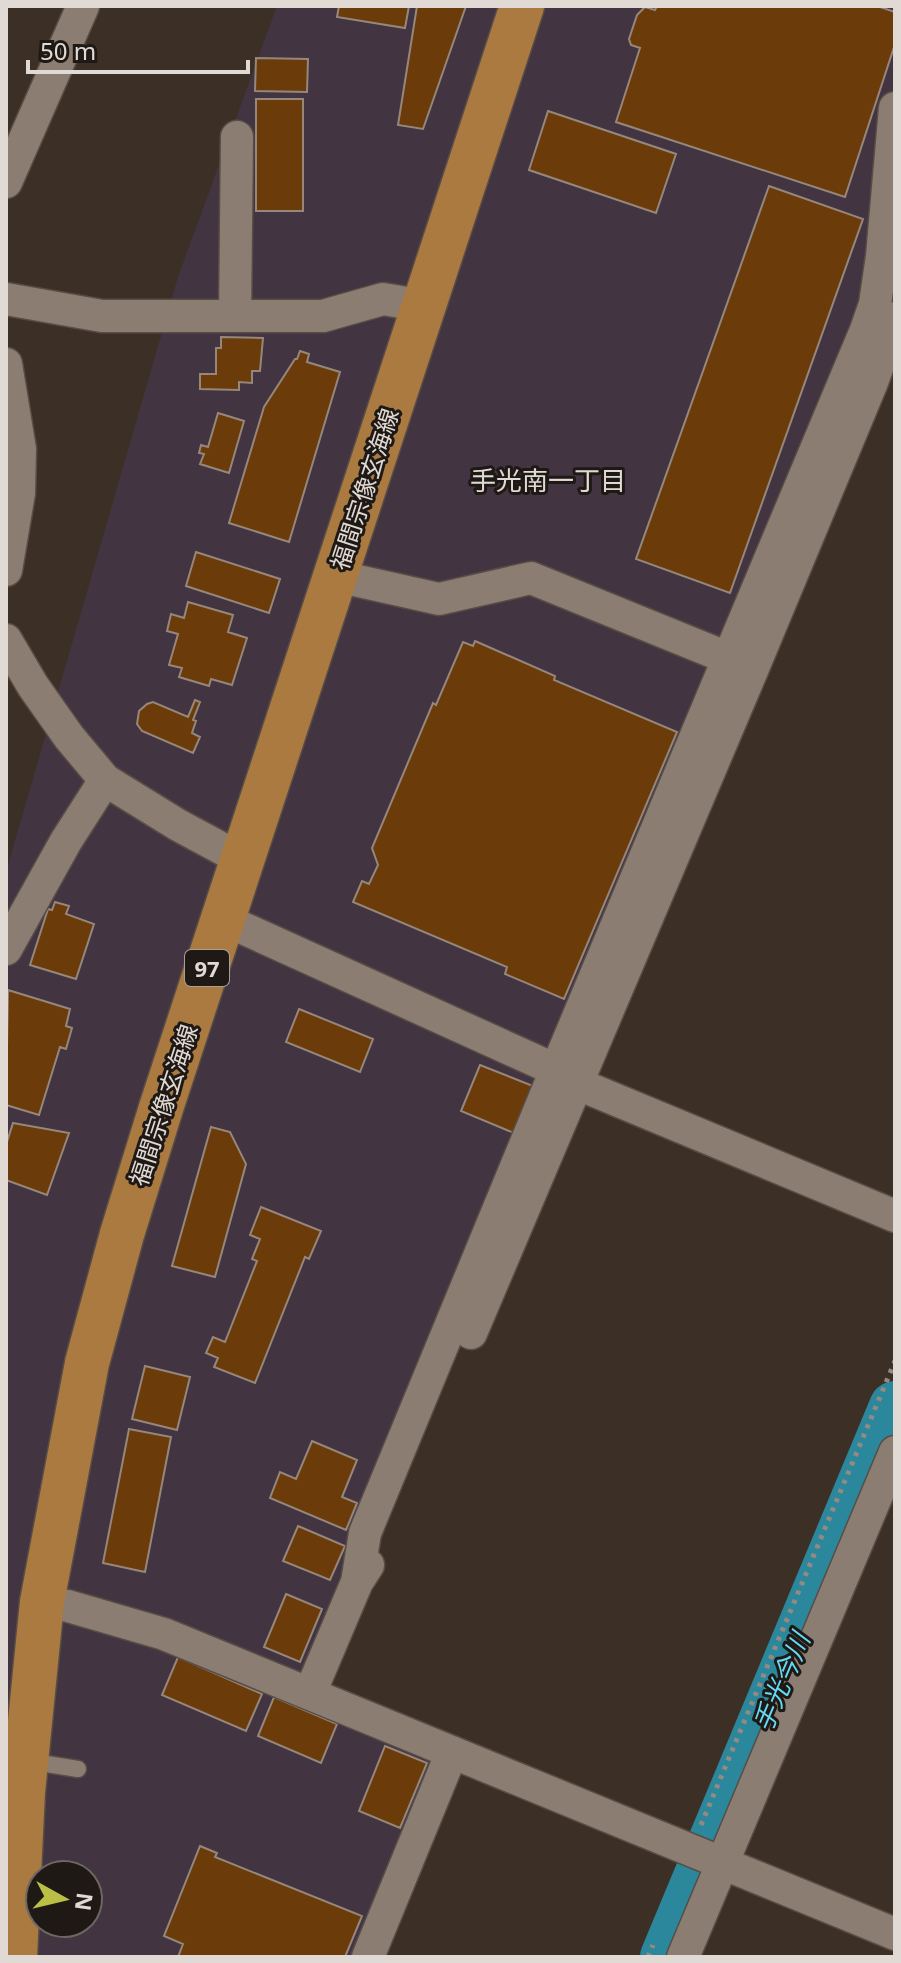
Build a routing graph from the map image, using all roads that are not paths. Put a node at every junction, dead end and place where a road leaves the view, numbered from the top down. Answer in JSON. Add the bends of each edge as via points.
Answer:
{"nodes":[{"id":1,"x":83,"y":6,"type":"edge"},
{"id":2,"x":522,"y":6,"type":"edge"},
{"id":3,"x":895,"y":108,"type":"edge"},
{"id":4,"x":237,"y":137,"type":"dead end"},
{"id":5,"x":6,"y":182,"type":"edge"},
{"id":6,"x":6,"y":299,"type":"edge"},
{"id":7,"x":425,"y":306,"type":"junction"},
{"id":8,"x":235,"y":316,"type":"junction"},
{"id":9,"x":895,"y":318,"type":"edge"},
{"id":10,"x":6,"y":364,"type":"edge"},
{"id":11,"x":826,"y":457,"type":"junction"},
{"id":12,"x":6,"y":570,"type":"edge"},
{"id":13,"x":336,"y":576,"type":"junction"},
{"id":14,"x":6,"y":640,"type":"edge"},
{"id":15,"x":741,"y":663,"type":"junction"},
{"id":16,"x":105,"y":780,"type":"junction"},
{"id":17,"x":243,"y":860,"type":"junction"},
{"id":18,"x":223,"y":919,"type":"junction"},
{"id":19,"x":6,"y":949,"type":"edge"},
{"id":20,"x":567,"y":1077,"type":"junction"},
{"id":21,"x":895,"y":1216,"type":"edge"},
{"id":22,"x":895,"y":1452,"type":"edge"},
{"id":23,"x":42,"y":1602,"type":"junction"},
{"id":24,"x":310,"y":1693,"type":"junction"},
{"id":25,"x":452,"y":1752,"type":"junction"},
{"id":26,"x":78,"y":1769,"type":"dead end"},
{"id":27,"x":18,"y":1782,"type":"edge"},
{"id":28,"x":707,"y":1856,"type":"junction"},
{"id":29,"x":895,"y":1934,"type":"edge"},
{"id":30,"x":15,"y":1957,"type":"edge"},
{"id":31,"x":368,"y":1957,"type":"edge"},
{"id":32,"x":683,"y":1957,"type":"edge"}],
"edges":[{"from":1,"to":5,"type":"street"},
{"from":2,"to":7,"type":"main road","name":"福間宗像玄海線","number":"97"},
{"from":3,"to":11,"type":"street","via":[[875,304]]},
{"from":4,"to":8,"type":"street"},
{"from":6,"to":8,"type":"street","via":[[102,316]]},
{"from":7,"to":8,"type":"street","via":[[383,299],[323,316]]},
{"from":7,"to":13,"type":"main road","name":"福間宗像玄海線","number":"97"},
{"from":9,"to":11,"type":"street","via":[[872,382]]},
{"from":10,"to":12,"type":"street","via":[[20,449],[19,493]]},
{"from":11,"to":15,"type":"street"},
{"from":13,"to":15,"type":"street","via":[[439,599],[531,578]]},
{"from":13,"to":17,"type":"main road","name":"福間宗像玄海線","number":"97"},
{"from":14,"to":16,"type":"street","via":[[33,686]]},
{"from":15,"to":20,"type":"street"},
{"from":16,"to":17,"type":"street"},
{"from":16,"to":19,"type":"street"},
{"from":17,"to":18,"type":"main road","name":"福間宗像玄海線","number":"97"},
{"from":18,"to":20,"type":"street"},
{"from":18,"to":23,"type":"main road","name":"福間宗像玄海線","number":"97","via":[[135,1192],[87,1363]]},
{"from":20,"to":21,"type":"street"},
{"from":20,"to":24,"type":"street","via":[[460,1333],[385,1539],[357,1582]]},
{"from":22,"to":28,"type":"street"},
{"from":23,"to":24,"type":"street","via":[[164,1634]]},
{"from":23,"to":27,"type":"main road","name":"福間宗像玄海線","number":"97"},
{"from":24,"to":25,"type":"street"},
{"from":25,"to":28,"type":"street"},
{"from":25,"to":31,"type":"street"},
{"from":26,"to":27,"type":"lane"},
{"from":27,"to":30,"type":"main road","name":"福間宗像玄海線","number":"97"},
{"from":28,"to":29,"type":"street"},
{"from":28,"to":32,"type":"street"}]}
